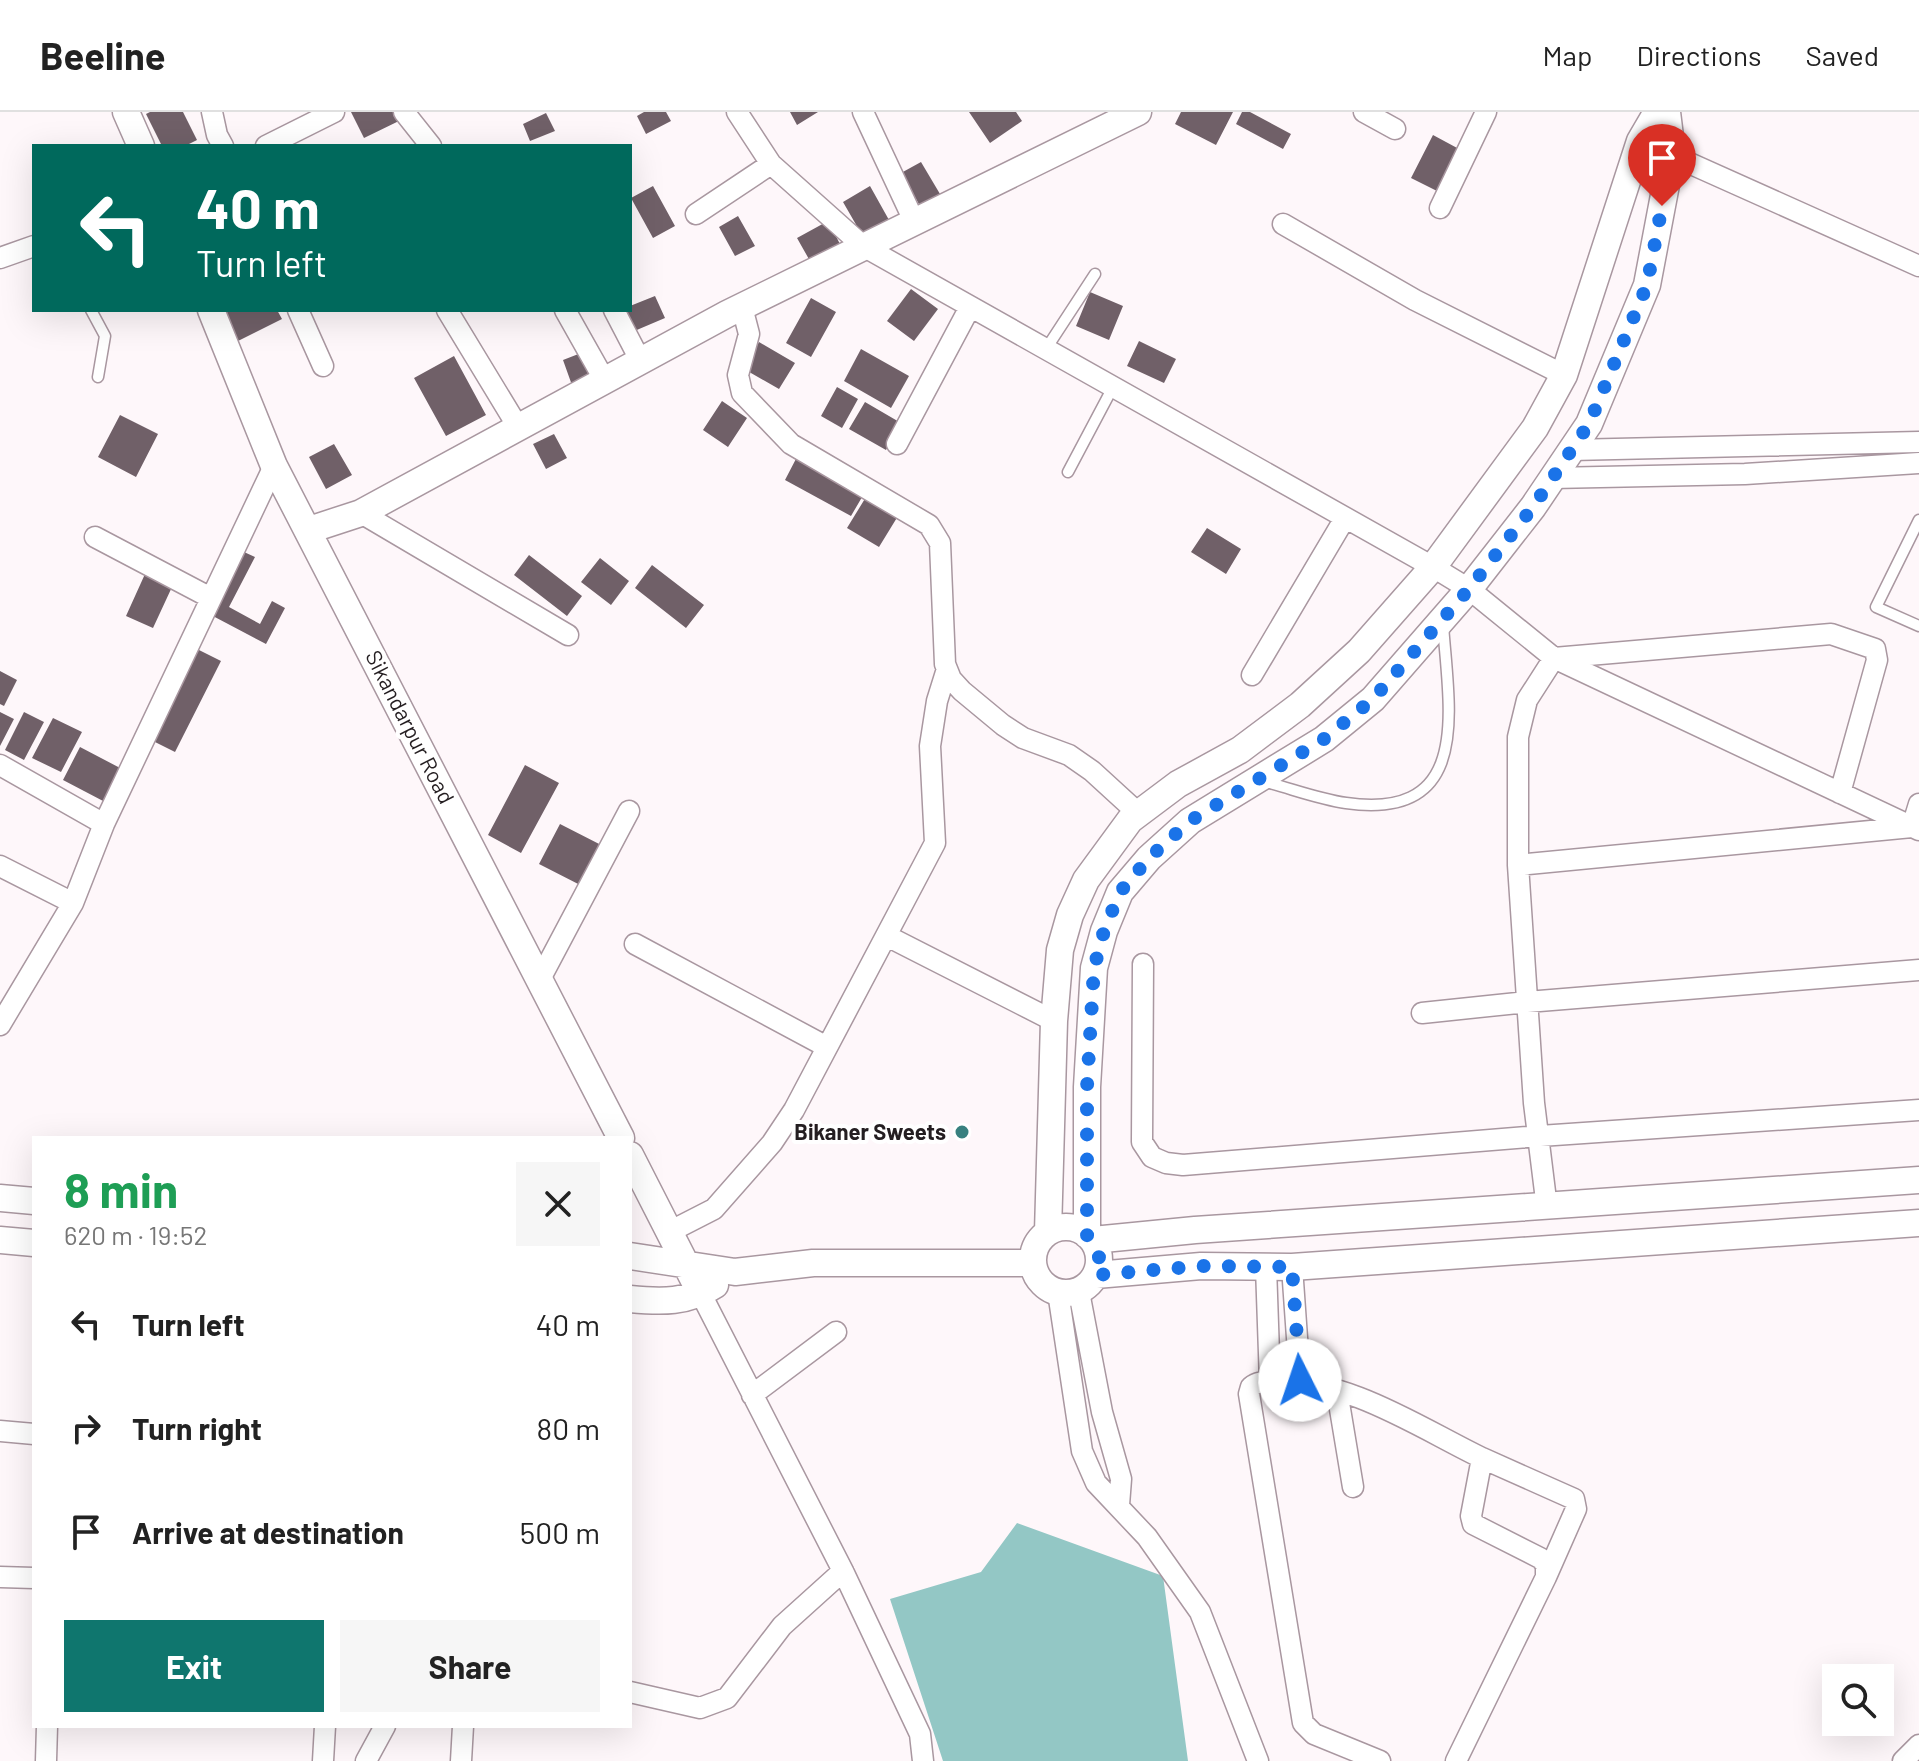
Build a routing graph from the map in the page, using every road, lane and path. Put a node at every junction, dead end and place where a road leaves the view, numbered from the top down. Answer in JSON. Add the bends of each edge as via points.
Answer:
{"nodes":[{"id":1,"x":126,"y":112,"type":"edge"},
{"id":2,"x":212,"y":112,"type":"edge"},
{"id":3,"x":334,"y":112,"type":"edge"},
{"id":4,"x":404,"y":112,"type":"edge"},
{"id":5,"x":737,"y":112,"type":"edge"},
{"id":6,"x":863,"y":112,"type":"edge"},
{"id":7,"x":1138,"y":112,"type":"edge"},
{"id":8,"x":1364,"y":112,"type":"edge"},
{"id":9,"x":1486,"y":112,"type":"edge"},
{"id":10,"x":1657,"y":112,"type":"edge"},
{"id":11,"x":1667,"y":112,"type":"edge"},
{"id":12,"x":1395,"y":129,"type":"dead end"},
{"id":13,"x":1640,"y":141,"type":"junction"},
{"id":14,"x":140,"y":144,"type":"edge"},
{"id":15,"x":222,"y":144,"type":"edge"},
{"id":16,"x":270,"y":144,"type":"edge"},
{"id":17,"x":429,"y":144,"type":"edge"},
{"id":18,"x":1672,"y":153,"type":"junction"},
{"id":19,"x":771,"y":164,"type":"junction"},
{"id":20,"x":1440,"y":208,"type":"dead end"},
{"id":21,"x":696,"y":214,"type":"dead end"},
{"id":22,"x":915,"y":223,"type":"junction"},
{"id":23,"x":1283,"y":224,"type":"dead end"},
{"id":24,"x":863,"y":246,"type":"junction"},
{"id":25,"x":32,"y":247,"type":"edge"},
{"id":26,"x":0,"y":258,"type":"edge"},
{"id":27,"x":1919,"y":266,"type":"edge"},
{"id":28,"x":1095,"y":274,"type":"dead end"},
{"id":29,"x":742,"y":307,"type":"junction"},
{"id":30,"x":970,"y":307,"type":"junction"},
{"id":31,"x":92,"y":312,"type":"edge"},
{"id":32,"x":212,"y":312,"type":"edge"},
{"id":33,"x":299,"y":312,"type":"edge"},
{"id":34,"x":448,"y":312,"type":"edge"},
{"id":35,"x":566,"y":312,"type":"edge"},
{"id":36,"x":615,"y":312,"type":"edge"},
{"id":37,"x":1046,"y":349,"type":"junction"},
{"id":38,"x":640,"y":360,"type":"junction"},
{"id":39,"x":323,"y":366,"type":"dead end"},
{"id":40,"x":1564,"y":375,"type":"junction"},
{"id":41,"x":98,"y":377,"type":"dead end"},
{"id":42,"x":605,"y":381,"type":"junction"},
{"id":43,"x":1113,"y":387,"type":"junction"},
{"id":44,"x":518,"y":427,"type":"junction"},
{"id":45,"x":1919,"y":442,"type":"edge"},
{"id":46,"x":897,"y":444,"type":"dead end"},
{"id":47,"x":1571,"y":450,"type":"junction"},
{"id":48,"x":1919,"y":463,"type":"edge"},
{"id":49,"x":274,"y":466,"type":"junction"},
{"id":50,"x":1068,"y":472,"type":"dead end"},
{"id":51,"x":1552,"y":478,"type":"junction"},
{"id":52,"x":361,"y":513,"type":"junction"},
{"id":53,"x":1345,"y":518,"type":"junction"},
{"id":54,"x":1919,"y":520,"type":"edge"},
{"id":55,"x":309,"y":530,"type":"junction"},
{"id":56,"x":95,"y":537,"type":"dead end"},
{"id":57,"x":1433,"y":567,"type":"junction"},
{"id":58,"x":1469,"y":589,"type":"junction"},
{"id":59,"x":209,"y":597,"type":"junction"},
{"id":60,"x":1442,"y":619,"type":"junction"},
{"id":61,"x":1919,"y":626,"type":"edge"},
{"id":62,"x":568,"y":635,"type":"dead end"},
{"id":63,"x":1554,"y":658,"type":"junction"},
{"id":64,"x":947,"y":669,"type":"junction"},
{"id":65,"x":1252,"y":675,"type":"dead end"},
{"id":66,"x":0,"y":765,"type":"edge"},
{"id":67,"x":1258,"y":780,"type":"junction"},
{"id":68,"x":1840,"y":793,"type":"junction"},
{"id":69,"x":1919,"y":804,"type":"edge"},
{"id":70,"x":629,"y":811,"type":"dead end"},
{"id":71,"x":1139,"y":814,"type":"junction"},
{"id":72,"x":104,"y":824,"type":"junction"},
{"id":73,"x":1916,"y":828,"type":"edge"},
{"id":74,"x":1518,"y":865,"type":"junction"},
{"id":75,"x":0,"y":866,"type":"edge"},
{"id":76,"x":73,"y":903,"type":"junction"},
{"id":77,"x":887,"y":936,"type":"junction"},
{"id":78,"x":635,"y":944,"type":"dead end"},
{"id":79,"x":1143,"y":964,"type":"dead end"},
{"id":80,"x":1919,"y":970,"type":"edge"},
{"id":81,"x":539,"y":981,"type":"junction"},
{"id":82,"x":1527,"y":1002,"type":"junction"},
{"id":83,"x":1422,"y":1013,"type":"dead end"},
{"id":84,"x":1054,"y":1021,"type":"junction"},
{"id":85,"x":0,"y":1025,"type":"edge"},
{"id":86,"x":827,"y":1047,"type":"junction"},
{"id":87,"x":1919,"y":1110,"type":"edge"},
{"id":88,"x":620,"y":1136,"type":"edge"},
{"id":89,"x":1540,"y":1136,"type":"junction"},
{"id":90,"x":632,"y":1159,"type":"edge"},
{"id":91,"x":1919,"y":1180,"type":"edge"},
{"id":92,"x":0,"y":1198,"type":"edge"},
{"id":93,"x":32,"y":1201,"type":"edge"},
{"id":94,"x":1547,"y":1208,"type":"junction"},
{"id":95,"x":1919,"y":1223,"type":"edge"},
{"id":96,"x":669,"y":1232,"type":"junction"},
{"id":97,"x":1048,"y":1232,"type":"junction"},
{"id":98,"x":1090,"y":1238,"type":"junction"},
{"id":99,"x":0,"y":1240,"type":"edge"},
{"id":100,"x":32,"y":1243,"type":"edge"},
{"id":101,"x":632,"y":1256,"type":"edge"},
{"id":102,"x":684,"y":1263,"type":"junction"},
{"id":103,"x":1033,"y":1263,"type":"junction"},
{"id":104,"x":1279,"y":1267,"type":"junction"},
{"id":105,"x":735,"y":1272,"type":"junction"},
{"id":106,"x":1078,"y":1286,"type":"junction"},
{"id":107,"x":701,"y":1294,"type":"junction"},
{"id":108,"x":632,"y":1299,"type":"edge"},
{"id":109,"x":836,"y":1332,"type":"dead end"},
{"id":110,"x":1300,"y":1380,"type":"junction"},
{"id":111,"x":1270,"y":1382,"type":"junction"},
{"id":112,"x":1337,"y":1391,"type":"junction"},
{"id":113,"x":752,"y":1395,"type":"junction"},
{"id":114,"x":0,"y":1431,"type":"edge"},
{"id":115,"x":32,"y":1434,"type":"edge"},
{"id":116,"x":1482,"y":1458,"type":"junction"},
{"id":117,"x":1353,"y":1487,"type":"dead end"},
{"id":118,"x":1119,"y":1505,"type":"junction"},
{"id":119,"x":843,"y":1571,"type":"junction"},
{"id":120,"x":0,"y":1577,"type":"edge"},
{"id":121,"x":1546,"y":1577,"type":"junction"},
{"id":122,"x":32,"y":1578,"type":"edge"},
{"id":123,"x":632,"y":1692,"type":"edge"},
{"id":124,"x":47,"y":1728,"type":"edge"},
{"id":125,"x":325,"y":1728,"type":"edge"},
{"id":126,"x":384,"y":1728,"type":"edge"},
{"id":127,"x":463,"y":1728,"type":"edge"},
{"id":128,"x":1919,"y":1745,"type":"edge"},
{"id":129,"x":46,"y":1761,"type":"edge"},
{"id":130,"x":323,"y":1761,"type":"edge"},
{"id":131,"x":366,"y":1761,"type":"edge"},
{"id":132,"x":461,"y":1761,"type":"edge"},
{"id":133,"x":923,"y":1761,"type":"edge"},
{"id":134,"x":1258,"y":1761,"type":"edge"},
{"id":135,"x":1380,"y":1761,"type":"edge"},
{"id":136,"x":1456,"y":1761,"type":"edge"},
{"id":137,"x":1903,"y":1761,"type":"edge"}],
"edges":[{"from":1,"to":14,"type":"street"},
{"from":2,"to":15,"type":"street"},
{"from":3,"to":16,"type":"street"},
{"from":4,"to":17,"type":"street"},
{"from":5,"to":19,"type":"street"},
{"from":6,"to":22,"type":"street"},
{"from":7,"to":22,"type":"street"},
{"from":8,"to":12,"type":"street"},
{"from":9,"to":20,"type":"street"},
{"from":10,"to":13,"type":"street"},
{"from":11,"to":18,"type":"street"},
{"from":13,"to":18,"type":"street"},
{"from":13,"to":40,"type":"street"},
{"from":18,"to":27,"type":"street"},
{"from":18,"to":47,"type":"street","via":[[1647,285],[1606,388]]},
{"from":19,"to":21,"type":"street"},
{"from":19,"to":24,"type":"street"},
{"from":22,"to":24,"type":"street"},
{"from":23,"to":40,"type":"street","via":[[1415,300]]},
{"from":24,"to":29,"type":"street"},
{"from":24,"to":30,"type":"street"},
{"from":25,"to":26,"type":"street"},
{"from":28,"to":37,"type":"lane"},
{"from":29,"to":38,"type":"street"},
{"from":29,"to":64,"type":"street","via":[[749,334],[738,375],[742,393],[791,444],[935,532],[940,543]]},
{"from":30,"to":37,"type":"street"},
{"from":30,"to":46,"type":"street"},
{"from":31,"to":41,"type":"lane","via":[[105,336]]},
{"from":32,"to":49,"type":"street","name":"Sikandarpur Road"},
{"from":33,"to":39,"type":"street"},
{"from":34,"to":44,"type":"street"},
{"from":35,"to":42,"type":"street"},
{"from":36,"to":38,"type":"street"},
{"from":37,"to":43,"type":"street"},
{"from":38,"to":42,"type":"street"},
{"from":40,"to":57,"type":"street","via":[[1535,428]]},
{"from":42,"to":44,"type":"street"},
{"from":43,"to":50,"type":"lane"},
{"from":43,"to":53,"type":"street"},
{"from":44,"to":52,"type":"street"},
{"from":45,"to":47,"type":"street"},
{"from":47,"to":51,"type":"street"},
{"from":48,"to":51,"type":"street"},
{"from":49,"to":55,"type":"street","name":"Sikandarpur Road"},
{"from":49,"to":59,"type":"street"},
{"from":51,"to":58,"type":"street"},
{"from":52,"to":55,"type":"street"},
{"from":52,"to":62,"type":"street"},
{"from":53,"to":57,"type":"street"},
{"from":53,"to":65,"type":"street"},
{"from":54,"to":61,"type":"lane","via":[[1876,607]]},
{"from":55,"to":81,"type":"street","name":"Sikandarpur Road"},
{"from":56,"to":59,"type":"street"},
{"from":57,"to":58,"type":"street"},
{"from":57,"to":71,"type":"street","via":[[1359,651],[1300,705]]},
{"from":58,"to":60,"type":"street"},
{"from":58,"to":63,"type":"street"},
{"from":59,"to":72,"type":"street"},
{"from":60,"to":67,"type":"street","via":[[1373,699],[1324,739]]},
{"from":60,"to":67,"type":"lane","via":[[1448,738],[1435,778],[1421,794],[1378,805],[1344,803]]},
{"from":63,"to":68,"type":"street"},
{"from":63,"to":68,"type":"street","via":[[1831,634],[1875,649],[1877,660]]},
{"from":63,"to":74,"type":"street","via":[[1527,700],[1518,737]]},
{"from":64,"to":71,"type":"street","via":[[962,691],[1003,725],[1069,755]]},
{"from":64,"to":77,"type":"street","via":[[930,746],[935,843]]},
{"from":66,"to":72,"type":"street"},
{"from":67,"to":98,"type":"street","via":[[1190,821],[1149,858],[1120,892],[1104,931],[1094,968],[1087,1087]]},
{"from":68,"to":73,"type":"street"},
{"from":69,"to":73,"type":"street"},
{"from":70,"to":81,"type":"street"},
{"from":71,"to":84,"type":"street","via":[[1086,880],[1070,915],[1060,950]]},
{"from":72,"to":76,"type":"street"},
{"from":73,"to":74,"type":"street"},
{"from":74,"to":82,"type":"street"},
{"from":75,"to":76,"type":"street"},
{"from":76,"to":85,"type":"street"},
{"from":77,"to":84,"type":"street"},
{"from":77,"to":86,"type":"street"},
{"from":78,"to":86,"type":"street"},
{"from":79,"to":89,"type":"street","via":[[1142,1142],[1152,1157],[1166,1163],[1222,1163]]},
{"from":80,"to":82,"type":"street"},
{"from":81,"to":88,"type":"street","name":"Sikandarpur Road"},
{"from":82,"to":83,"type":"street"},
{"from":82,"to":89,"type":"street"},
{"from":84,"to":97,"type":"street"},
{"from":86,"to":96,"type":"street","via":[[794,1110],[762,1154],[714,1209]]},
{"from":87,"to":89,"type":"street"},
{"from":89,"to":94,"type":"street"},
{"from":90,"to":96,"type":"street"},
{"from":91,"to":94,"type":"street"},
{"from":92,"to":93,"type":"street"},
{"from":94,"to":98,"type":"street"},
{"from":95,"to":104,"type":"street"},
{"from":96,"to":102,"type":"street"},
{"from":97,"to":98,"type":"street","via":[[1064,1227]]},
{"from":97,"to":103,"type":"street","via":[[1037,1244]]},
{"from":98,"to":106,"type":"street","via":[[1099,1257]]},
{"from":99,"to":100,"type":"street"},
{"from":101,"to":102,"type":"street"},
{"from":102,"to":105,"type":"street"},
{"from":102,"to":107,"type":"street"},
{"from":103,"to":105,"type":"street","via":[[813,1263]]},
{"from":103,"to":106,"type":"street","via":[[1041,1281]]},
{"from":104,"to":106,"type":"street","via":[[1201,1266]]},
{"from":104,"to":110,"type":"street"},
{"from":104,"to":111,"type":"street"},
{"from":105,"to":107,"type":"street"},
{"from":106,"to":118,"type":"street","via":[[1121,1479]]},
{"from":106,"to":118,"type":"street","via":[[1082,1451],[1096,1483]]},
{"from":107,"to":108,"type":"street","via":[[666,1303]]},
{"from":107,"to":113,"type":"street"},
{"from":109,"to":113,"type":"street"},
{"from":110,"to":111,"type":"street"},
{"from":110,"to":112,"type":"street"},
{"from":111,"to":135,"type":"street","via":[[1253,1384],[1249,1394],[1303,1723],[1314,1734]]},
{"from":112,"to":116,"type":"street"},
{"from":112,"to":117,"type":"street"},
{"from":113,"to":119,"type":"street"},
{"from":114,"to":115,"type":"street"},
{"from":116,"to":121,"type":"street","via":[[1472,1521],[1540,1558]]},
{"from":116,"to":121,"type":"street","via":[[1574,1499],[1576,1509]]},
{"from":118,"to":134,"type":"street","via":[[1200,1612]]},
{"from":119,"to":123,"type":"street","via":[[782,1626],[727,1698],[700,1708]]},
{"from":119,"to":133,"type":"street","via":[[920,1734]]},
{"from":120,"to":122,"type":"street"},
{"from":121,"to":136,"type":"street"},
{"from":124,"to":129,"type":"street"},
{"from":125,"to":130,"type":"street"},
{"from":126,"to":131,"type":"street"},
{"from":127,"to":132,"type":"street"},
{"from":128,"to":137,"type":"street"}]}
